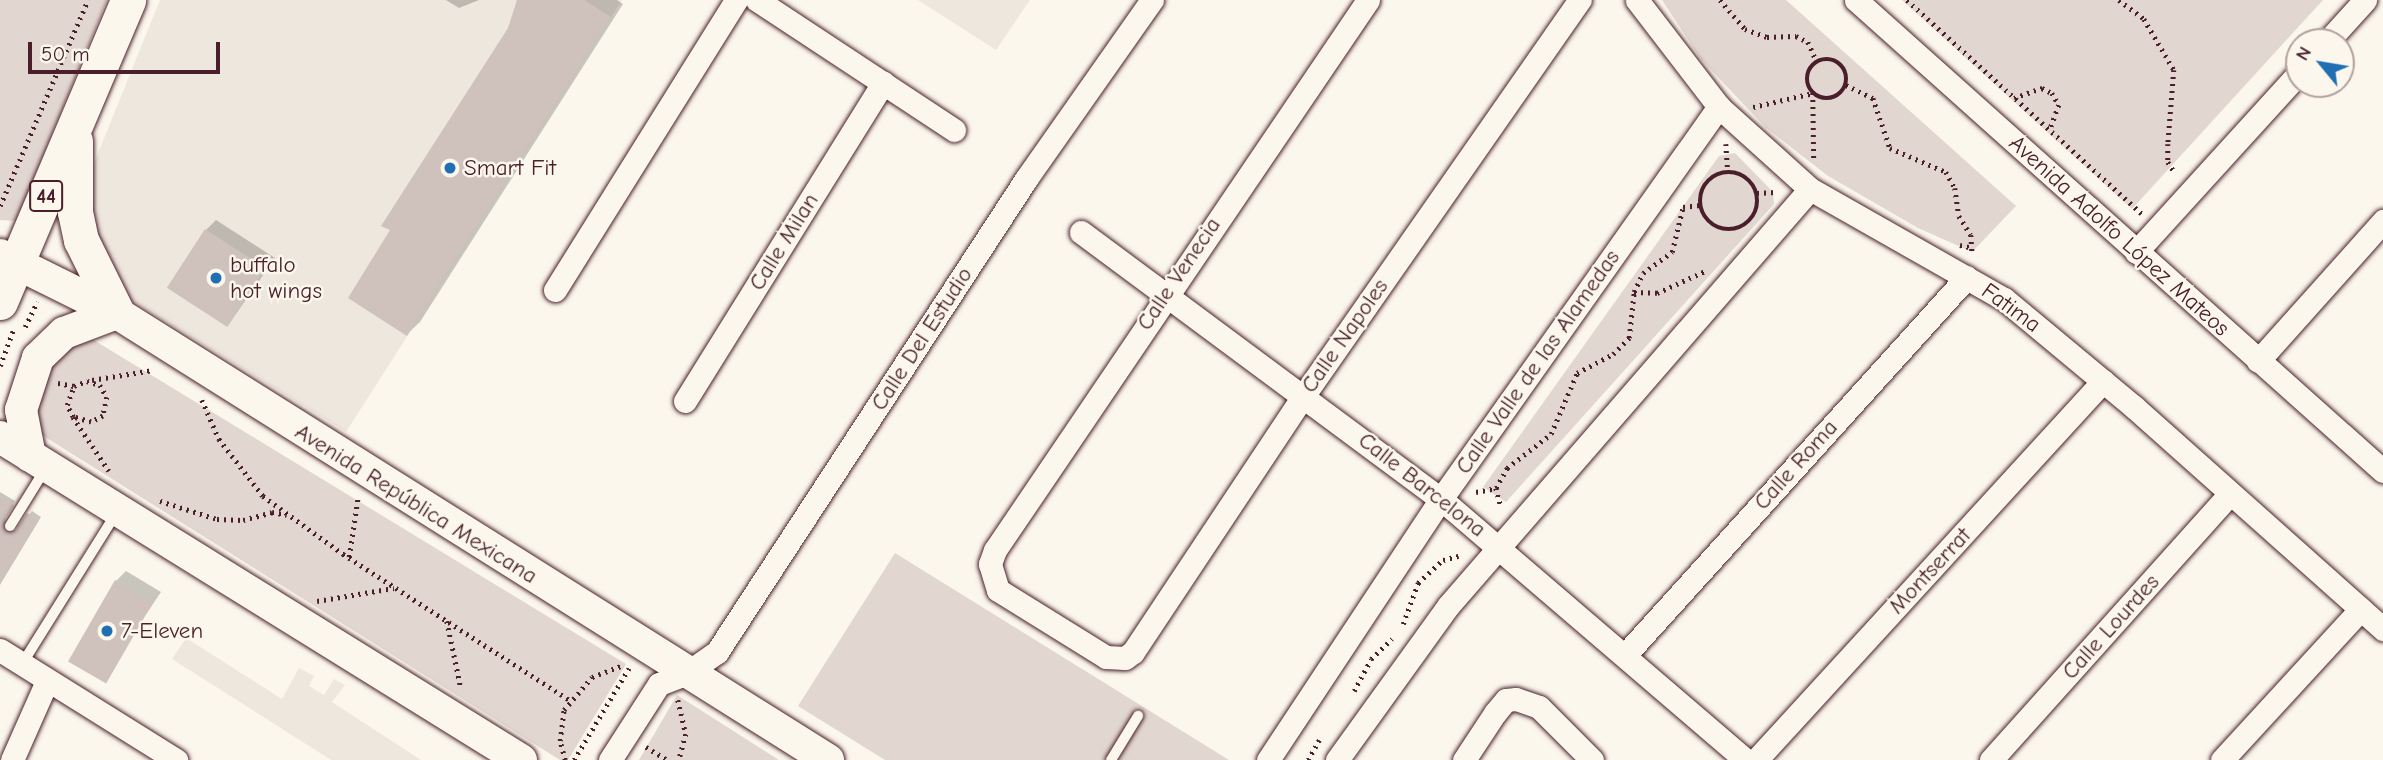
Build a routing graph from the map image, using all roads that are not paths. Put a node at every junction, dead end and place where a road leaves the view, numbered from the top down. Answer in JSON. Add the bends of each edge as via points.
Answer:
{"nodes":[{"id":1,"x":128,"y":0,"type":"edge"},
{"id":2,"x":736,"y":0,"type":"edge"},
{"id":3,"x":757,"y":0,"type":"edge"},
{"id":4,"x":1152,"y":0,"type":"edge"},
{"id":5,"x":1368,"y":0,"type":"edge"},
{"id":6,"x":1580,"y":0,"type":"edge"},
{"id":7,"x":1637,"y":0,"type":"edge"},
{"id":8,"x":1856,"y":0,"type":"edge"},
{"id":9,"x":2365,"y":0,"type":"edge"},
{"id":10,"x":2340,"y":28,"type":"edge"},
{"id":11,"x":883,"y":83,"type":"junction"},
{"id":12,"x":2285,"y":88,"type":"edge"},
{"id":13,"x":1719,"y":107,"type":"junction"},
{"id":14,"x":75,"y":128,"type":"junction"},
{"id":15,"x":954,"y":130,"type":"dead end"},
{"id":16,"x":1797,"y":181,"type":"junction"},
{"id":17,"x":2383,"y":221,"type":"edge"},
{"id":18,"x":1081,"y":232,"type":"dead end"},
{"id":19,"x":2136,"y":252,"type":"junction"},
{"id":20,"x":8,"y":259,"type":"edge"},
{"id":21,"x":1967,"y":277,"type":"junction"},
{"id":22,"x":555,"y":290,"type":"dead end"},
{"id":23,"x":1166,"y":293,"type":"junction"},
{"id":24,"x":117,"y":313,"type":"junction"},
{"id":25,"x":7,"y":314,"type":"edge"},
{"id":26,"x":2258,"y":361,"type":"junction"},
{"id":27,"x":2103,"y":382,"type":"junction"},
{"id":28,"x":1304,"y":395,"type":"junction"},
{"id":29,"x":685,"y":401,"type":"dead end"},
{"id":30,"x":0,"y":437,"type":"edge"},
{"id":31,"x":38,"y":462,"type":"junction"},
{"id":32,"x":2381,"y":465,"type":"edge"},
{"id":33,"x":2230,"y":494,"type":"junction"},
{"id":34,"x":1441,"y":499,"type":"junction"},
{"id":35,"x":119,"y":509,"type":"junction"},
{"id":36,"x":10,"y":526,"type":"dead end"},
{"id":37,"x":1491,"y":539,"type":"junction"},
{"id":38,"x":2361,"y":609,"type":"junction"},
{"id":39,"x":2383,"y":629,"type":"edge"},
{"id":40,"x":0,"y":650,"type":"edge"},
{"id":41,"x":1626,"y":654,"type":"junction"},
{"id":42,"x":1106,"y":657,"type":"joint"},
{"id":43,"x":22,"y":664,"type":"junction"},
{"id":44,"x":47,"y":681,"type":"junction"},
{"id":45,"x":682,"y":686,"type":"junction"},
{"id":46,"x":1138,"y":716,"type":"dead end"},
{"id":47,"x":12,"y":760,"type":"edge"},
{"id":48,"x":176,"y":760,"type":"edge"},
{"id":49,"x":521,"y":760,"type":"edge"},
{"id":50,"x":610,"y":760,"type":"edge"},
{"id":51,"x":828,"y":760,"type":"edge"},
{"id":52,"x":1111,"y":760,"type":"edge"},
{"id":53,"x":1268,"y":760,"type":"edge"},
{"id":54,"x":1336,"y":760,"type":"edge"},
{"id":55,"x":1464,"y":760,"type":"edge"},
{"id":56,"x":1592,"y":760,"type":"edge"},
{"id":57,"x":1746,"y":760,"type":"edge"},
{"id":58,"x":1756,"y":760,"type":"edge"},
{"id":59,"x":1991,"y":760,"type":"edge"},
{"id":60,"x":2222,"y":760,"type":"edge"}],
"edges":[{"from":1,"to":14,"type":"main road","number":"44"},
{"from":2,"to":22,"type":"street"},
{"from":3,"to":11,"type":"street"},
{"from":4,"to":45,"type":"street","name":"Calle Del Estudio","via":[[1026,179],[717,652]]},
{"from":5,"to":23,"type":"street","name":"Calle Venecia"},
{"from":6,"to":28,"type":"street","name":"Calle Napoles"},
{"from":7,"to":13,"type":"street","name":"Fatima"},
{"from":8,"to":19,"type":"street","name":"Avenida Adolfo López Mateos"},
{"from":9,"to":10,"type":"street"},
{"from":11,"to":15,"type":"street"},
{"from":11,"to":29,"type":"street","name":"Calle Milan"},
{"from":12,"to":19,"type":"street"},
{"from":13,"to":16,"type":"street","name":"Fatima","via":[[1743,119]]},
{"from":13,"to":34,"type":"street","name":"Calle Valle de las Alamedas"},
{"from":14,"to":20,"type":"main road","number":"44"},
{"from":14,"to":24,"type":"main road","via":[[75,212],[81,240]]},
{"from":16,"to":21,"type":"street","name":"Fatima"},
{"from":16,"to":37,"type":"street"},
{"from":17,"to":26,"type":"street"},
{"from":18,"to":23,"type":"street","name":"Calle Barcelona"},
{"from":19,"to":26,"type":"street","name":"Avenida Adolfo López Mateos"},
{"from":20,"to":24,"type":"main road","name":"Avenida República Mexicana"},
{"from":20,"to":25,"type":"main road","number":"44"},
{"from":21,"to":27,"type":"street","name":"Fatima","via":[[2004,299]]},
{"from":21,"to":41,"type":"street","name":"Calle Roma"},
{"from":23,"to":28,"type":"street","name":"Calle Barcelona"},
{"from":23,"to":42,"type":"street","name":"Calle Venecia","via":[[990,564],[998,590]]},
{"from":24,"to":31,"type":"main road","via":[[64,333],[38,358],[21,410]]},
{"from":24,"to":45,"type":"main road","name":"Avenida República Mexicana"},
{"from":26,"to":32,"type":"street","name":"Avenida Adolfo López Mateos"},
{"from":27,"to":33,"type":"street","name":"Fatima"},
{"from":27,"to":58,"type":"street","name":"Montserrat"},
{"from":28,"to":34,"type":"street","name":"Calle Barcelona"},
{"from":28,"to":42,"type":"street","name":"Calle Napoles","via":[[1133,652],[1125,658]]},
{"from":30,"to":31,"type":"main road"},
{"from":31,"to":35,"type":"main road"},
{"from":31,"to":36,"type":"lane"},
{"from":33,"to":38,"type":"street","name":"Fatima"},
{"from":33,"to":59,"type":"street","name":"Calle Lourdes"},
{"from":34,"to":37,"type":"street","name":"Calle Barcelona"},
{"from":34,"to":53,"type":"street","name":"Calle Valle de las Alamedas"},
{"from":35,"to":43,"type":"lane"},
{"from":35,"to":49,"type":"main road"},
{"from":37,"to":41,"type":"street","name":"Calle Barcelona"},
{"from":37,"to":54,"type":"street"},
{"from":38,"to":39,"type":"street","name":"Fatima"},
{"from":38,"to":60,"type":"street"},
{"from":40,"to":43,"type":"street"},
{"from":41,"to":57,"type":"street","name":"Calle Barcelona"},
{"from":43,"to":44,"type":"street"},
{"from":44,"to":47,"type":"street"},
{"from":44,"to":48,"type":"street"},
{"from":45,"to":50,"type":"street","name":"Calle Del Estudio","via":[[659,684]]},
{"from":45,"to":51,"type":"main road","name":"Avenida República Mexicana"},
{"from":46,"to":52,"type":"lane"},
{"from":55,"to":56,"type":"street","via":[[1506,700],[1516,699],[1539,707]]}]}
